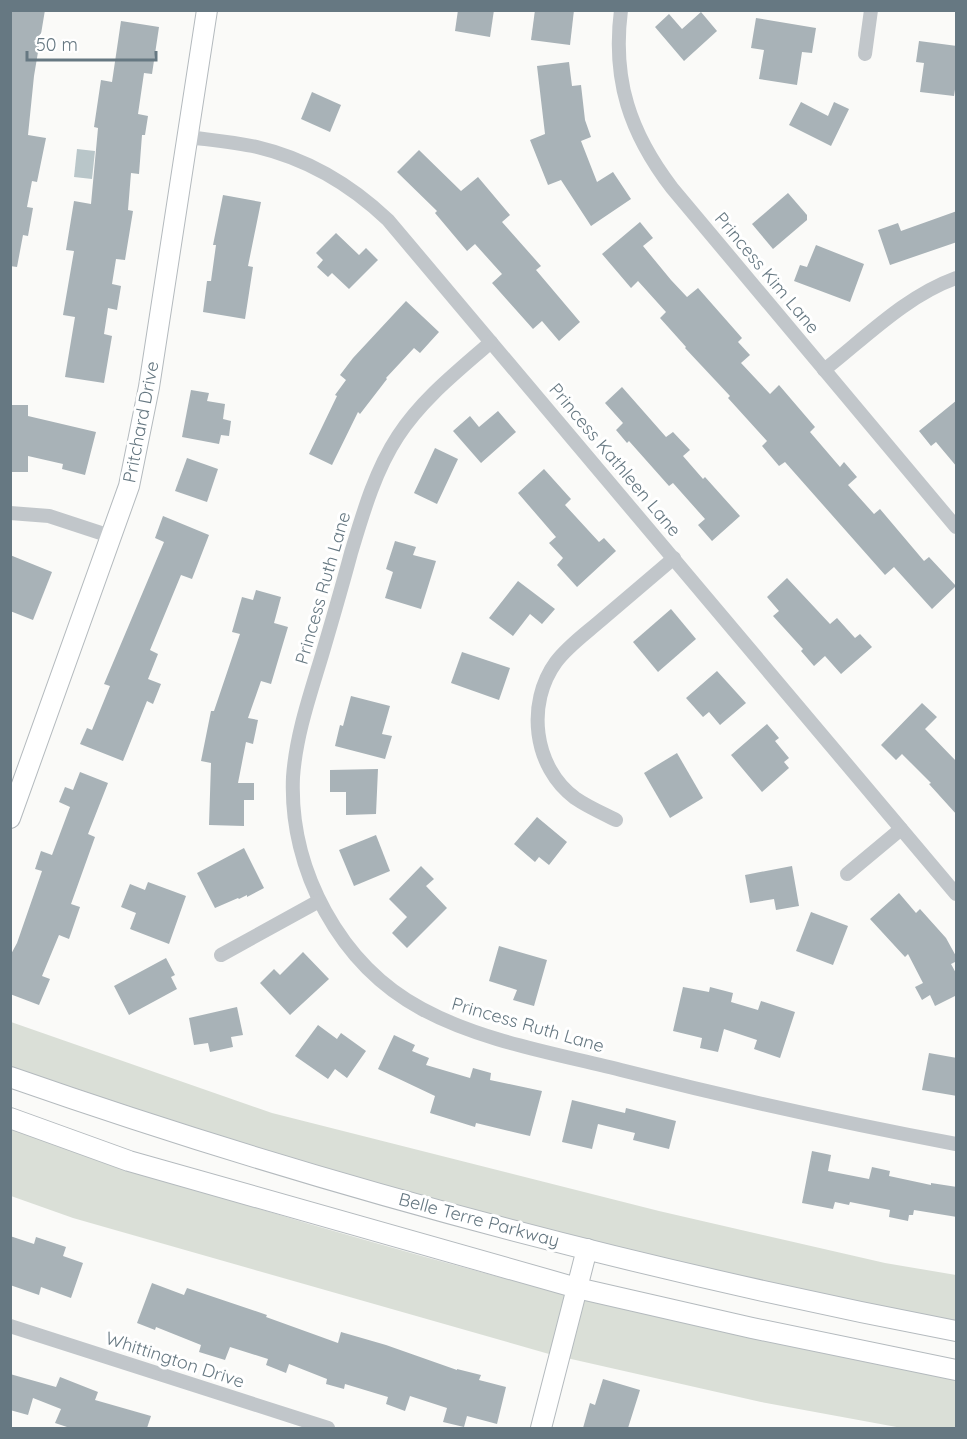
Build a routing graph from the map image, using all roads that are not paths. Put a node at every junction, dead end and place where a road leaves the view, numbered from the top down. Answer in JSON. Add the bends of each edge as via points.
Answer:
{"nodes":[{"id":1,"x":207,"y":10,"type":"edge"},
{"id":2,"x":621,"y":10,"type":"edge"},
{"id":3,"x":871,"y":10,"type":"edge"},
{"id":4,"x":865,"y":54,"type":"dead end"},
{"id":5,"x":188,"y":137,"type":"junction"},
{"id":6,"x":957,"y":278,"type":"edge"},
{"id":7,"x":491,"y":342,"type":"junction"},
{"id":8,"x":824,"y":370,"type":"junction"},
{"id":9,"x":10,"y":513,"type":"edge"},
{"id":10,"x":957,"y":527,"type":"edge"},
{"id":11,"x":113,"y":537,"type":"junction"},
{"id":12,"x":674,"y":558,"type":"junction"},
{"id":13,"x":10,"y":818,"type":"edge"},
{"id":14,"x":616,"y":820,"type":"dead end"},
{"id":15,"x":901,"y":828,"type":"junction"},
{"id":16,"x":847,"y":874,"type":"dead end"},
{"id":17,"x":957,"y":894,"type":"edge"},
{"id":18,"x":319,"y":901,"type":"junction"},
{"id":19,"x":221,"y":955,"type":"dead end"},
{"id":20,"x":10,"y":1077,"type":"edge"},
{"id":21,"x":10,"y":1118,"type":"edge"},
{"id":22,"x":957,"y":1144,"type":"edge"},
{"id":23,"x":587,"y":1249,"type":"junction"},
{"id":24,"x":577,"y":1288,"type":"junction"},
{"id":25,"x":10,"y":1326,"type":"edge"},
{"id":26,"x":957,"y":1330,"type":"edge"},
{"id":27,"x":957,"y":1370,"type":"edge"},
{"id":28,"x":294,"y":1423,"type":"edge"},
{"id":29,"x":328,"y":1428,"type":"edge"},
{"id":30,"x":541,"y":1428,"type":"edge"}],
"edges":[{"from":1,"to":5,"type":"main road","name":"Pritchard Drive"},
{"from":2,"to":8,"type":"street","name":"Princess Kim Lane","via":[[618,47],[623,89],[645,148],[672,188]]},
{"from":3,"to":4,"type":"street"},
{"from":5,"to":7,"type":"street","name":"Princess Kathleen Lane","via":[[270,151],[314,167],[352,189],[402,234]]},
{"from":5,"to":11,"type":"main road","name":"Pritchard Drive","via":[[135,462]]},
{"from":6,"to":8,"type":"street","via":[[914,300]]},
{"from":7,"to":12,"type":"street","name":"Princess Kathleen Lane"},
{"from":7,"to":18,"type":"street","name":"Princess Ruth Lane","via":[[406,424],[381,466],[360,521],[295,760],[293,795],[299,846]]},
{"from":8,"to":10,"type":"street","name":"Princess Kim Lane"},
{"from":9,"to":11,"type":"street","via":[[49,516]]},
{"from":11,"to":13,"type":"main road","name":"Pritchard Drive"},
{"from":12,"to":14,"type":"street","via":[[563,654],[546,680],[539,701],[539,739],[553,773],[575,798]]},
{"from":12,"to":15,"type":"street","name":"Princess Kathleen Lane"},
{"from":15,"to":16,"type":"street"},
{"from":15,"to":17,"type":"street","name":"Princess Kathleen Lane"},
{"from":18,"to":19,"type":"street"},
{"from":18,"to":22,"type":"street","name":"Princess Ruth Lane","via":[[342,937],[377,976],[420,1008],[460,1026],[732,1097]]},
{"from":20,"to":23,"type":"main road","name":"Belle Terre Parkway","via":[[280,1165]]},
{"from":21,"to":24,"type":"main road","name":"Belle Terre Parkway","via":[[129,1161]]},
{"from":23,"to":24,"type":"main road"},
{"from":23,"to":26,"type":"main road","name":"Belle Terre Parkway","via":[[729,1284]]},
{"from":24,"to":27,"type":"main road","name":"Belle Terre Parkway"},
{"from":24,"to":30,"type":"main road"},
{"from":25,"to":28,"type":"street","name":"Whittington Drive"},
{"from":28,"to":29,"type":"street","name":"Whittington Drive"}]}
